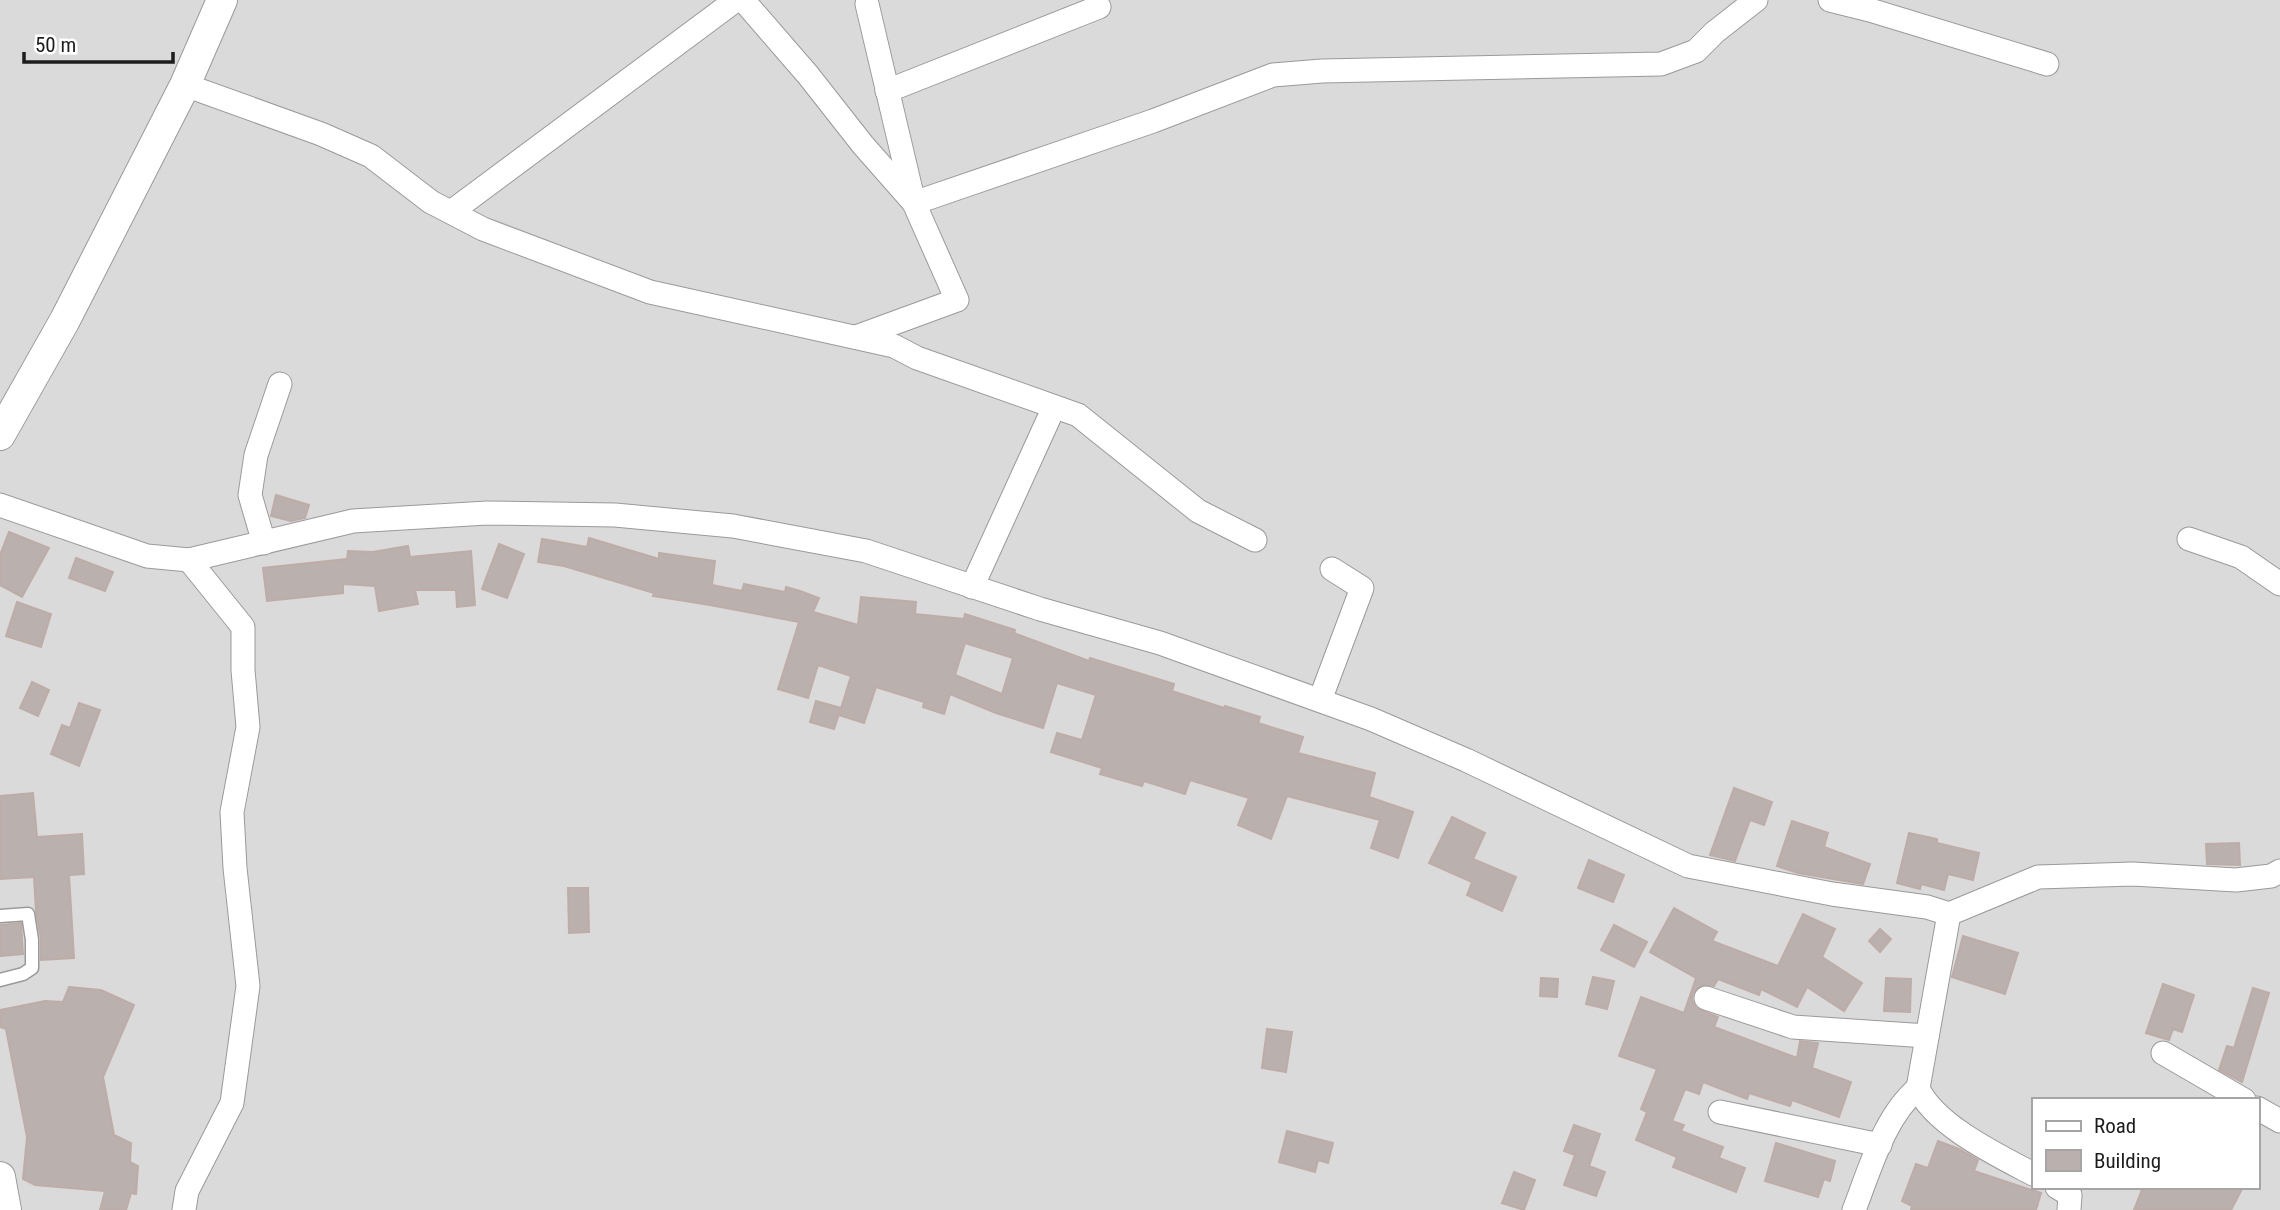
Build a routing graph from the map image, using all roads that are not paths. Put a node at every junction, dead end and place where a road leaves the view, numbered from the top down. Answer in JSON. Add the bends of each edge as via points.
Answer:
{"nodes":[{"id":1,"x":222,"y":0,"type":"edge"},
{"id":2,"x":736,"y":0,"type":"edge"},
{"id":3,"x":743,"y":0,"type":"edge"},
{"id":4,"x":1756,"y":0,"type":"edge"},
{"id":5,"x":1830,"y":0,"type":"edge"},
{"id":6,"x":867,"y":4,"type":"dead end"},
{"id":7,"x":1099,"y":6,"type":"dead end"},
{"id":8,"x":2047,"y":64,"type":"dead end"},
{"id":9,"x":185,"y":85,"type":"junction"},
{"id":10,"x":887,"y":91,"type":"junction"},
{"id":11,"x":914,"y":203,"type":"junction"},
{"id":12,"x":451,"y":212,"type":"junction"},
{"id":13,"x":856,"y":337,"type":"junction"},
{"id":14,"x":280,"y":384,"type":"dead end"},
{"id":15,"x":1054,"y":407,"type":"junction"},
{"id":16,"x":0,"y":435,"type":"edge"},
{"id":17,"x":0,"y":505,"type":"edge"},
{"id":18,"x":2189,"y":539,"type":"dead end"},
{"id":19,"x":1255,"y":540,"type":"dead end"},
{"id":20,"x":264,"y":543,"type":"junction"},
{"id":21,"x":189,"y":559,"type":"junction"},
{"id":22,"x":1332,"y":569,"type":"dead end"},
{"id":23,"x":2280,"y":584,"type":"edge"},
{"id":24,"x":972,"y":587,"type":"junction"},
{"id":25,"x":1320,"y":700,"type":"junction"},
{"id":26,"x":2280,"y":872,"type":"edge"},
{"id":27,"x":1949,"y":914,"type":"junction"},
{"id":28,"x":0,"y":916,"type":"edge"},
{"id":29,"x":0,"y":980,"type":"edge"},
{"id":30,"x":1706,"y":998,"type":"dead end"},
{"id":31,"x":1927,"y":1036,"type":"junction"},
{"id":32,"x":2163,"y":1053,"type":"dead end"},
{"id":33,"x":1918,"y":1088,"type":"junction"},
{"id":34,"x":2241,"y":1098,"type":"edge"},
{"id":35,"x":2259,"y":1109,"type":"edge"},
{"id":36,"x":1720,"y":1112,"type":"dead end"},
{"id":37,"x":2280,"y":1121,"type":"edge"},
{"id":38,"x":1880,"y":1146,"type":"junction"},
{"id":39,"x":2032,"y":1173,"type":"edge"},
{"id":40,"x":0,"y":1177,"type":"edge"},
{"id":41,"x":2060,"y":1189,"type":"edge"},
{"id":42,"x":6,"y":1210,"type":"edge"},
{"id":43,"x":184,"y":1210,"type":"edge"},
{"id":44,"x":1854,"y":1210,"type":"edge"},
{"id":45,"x":2069,"y":1210,"type":"edge"}],
"edges":[{"from":1,"to":9,"type":"street"},
{"from":2,"to":12,"type":"street"},
{"from":3,"to":11,"type":"street"},
{"from":4,"to":11,"type":"street","via":[[1696,51],[1661,64],[1273,75]]},
{"from":5,"to":8,"type":"street"},
{"from":6,"to":10,"type":"street"},
{"from":7,"to":10,"type":"street"},
{"from":9,"to":12,"type":"street","via":[[371,156]]},
{"from":9,"to":16,"type":"street","via":[[65,320]]},
{"from":10,"to":11,"type":"street"},
{"from":11,"to":13,"type":"street","via":[[957,300]]},
{"from":12,"to":13,"type":"street","via":[[483,229],[650,292]]},
{"from":13,"to":15,"type":"street","via":[[894,346]]},
{"from":14,"to":20,"type":"street","via":[[256,455],[250,495]]},
{"from":15,"to":19,"type":"street","via":[[1078,415],[1198,511]]},
{"from":15,"to":24,"type":"street"},
{"from":17,"to":21,"type":"street","via":[[147,556]]},
{"from":18,"to":23,"type":"street","via":[[2241,557]]},
{"from":20,"to":21,"type":"street"},
{"from":20,"to":24,"type":"street","via":[[353,521],[487,513],[615,515],[733,526],[866,551]]},
{"from":21,"to":43,"type":"street","via":[[243,628],[248,727],[232,812],[248,986],[232,1103],[187,1191]]},
{"from":22,"to":25,"type":"street","via":[[1362,588]]},
{"from":24,"to":25,"type":"street","via":[[1160,643]]},
{"from":25,"to":27,"type":"street","via":[[1466,760],[1688,866]]},
{"from":26,"to":27,"type":"street","via":[[2236,880],[2133,874],[2038,877]]},
{"from":27,"to":31,"type":"street"},
{"from":28,"to":29,"type":"lane","via":[[28,914],[32,940],[32,968]]},
{"from":30,"to":31,"type":"street","via":[[1793,1027]]},
{"from":31,"to":33,"type":"street"},
{"from":32,"to":34,"type":"street"},
{"from":33,"to":38,"type":"street","via":[[1904,1100]]},
{"from":33,"to":39,"type":"street","via":[[1943,1119],[1985,1149]]},
{"from":35,"to":37,"type":"street"},
{"from":36,"to":38,"type":"street"},
{"from":38,"to":44,"type":"street"},
{"from":40,"to":42,"type":"street"},
{"from":41,"to":45,"type":"street","via":[[2070,1195]]}]}
